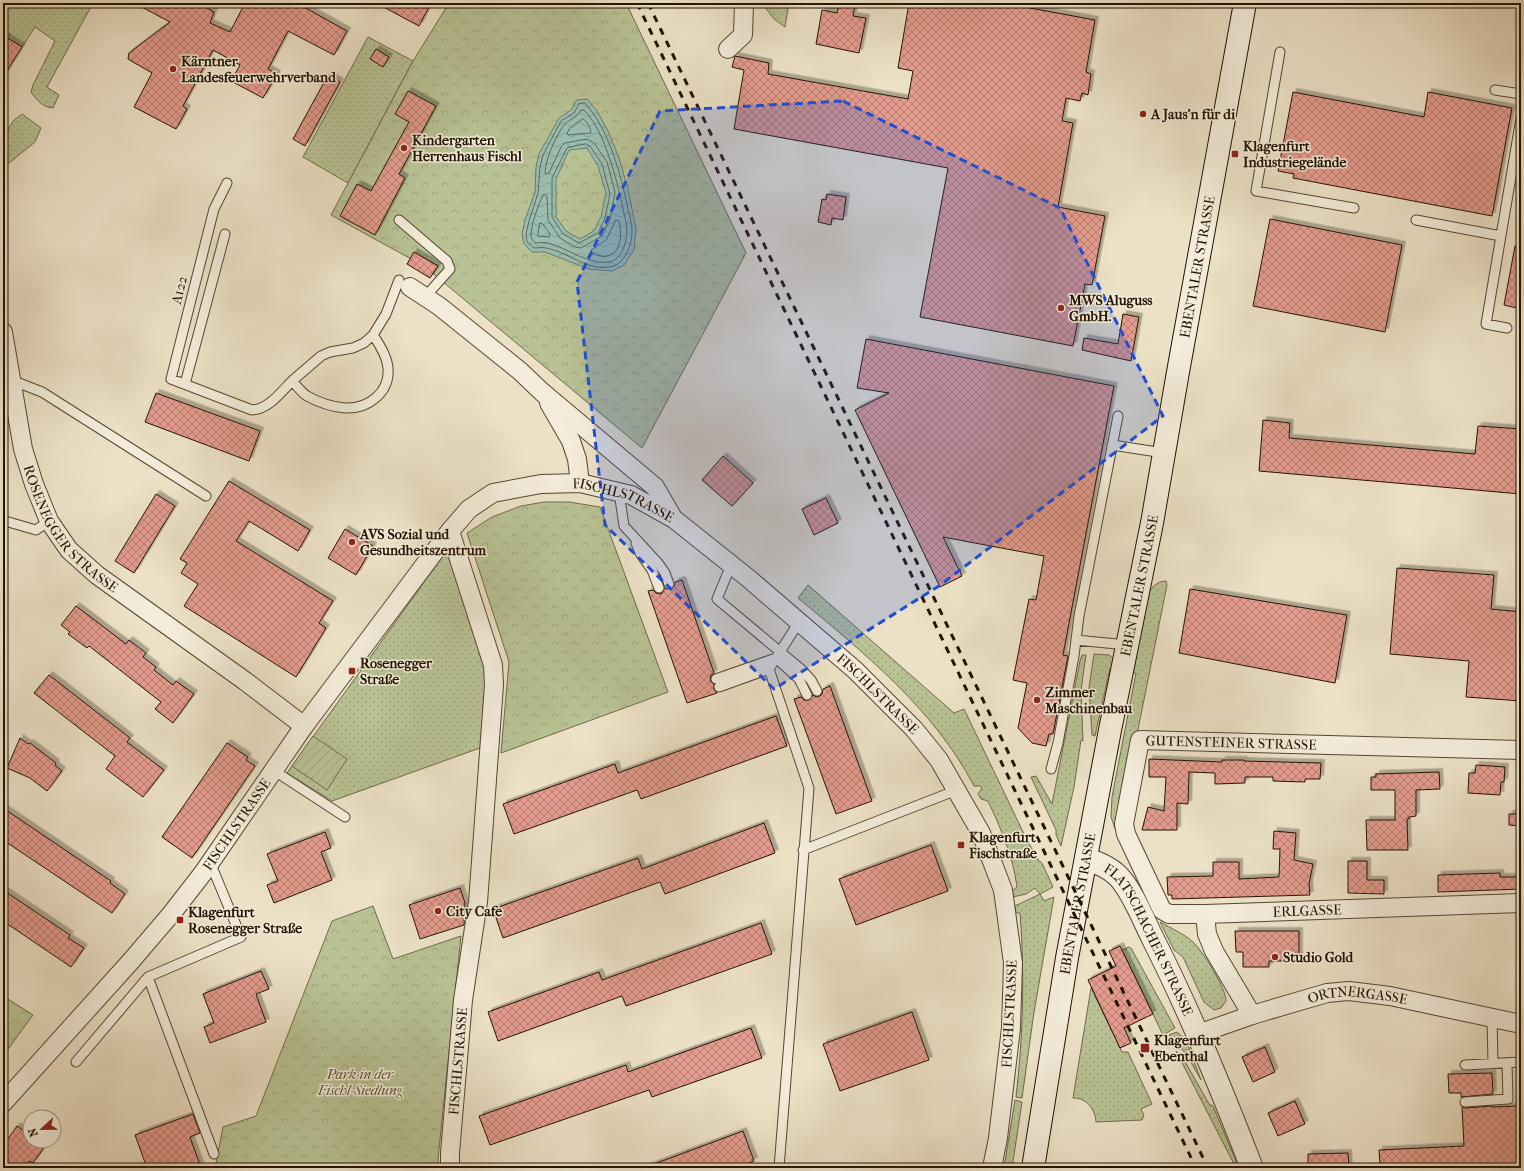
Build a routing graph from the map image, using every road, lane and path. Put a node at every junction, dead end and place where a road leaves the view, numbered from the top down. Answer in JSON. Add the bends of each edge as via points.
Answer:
{"nodes":[{"id":1,"x":744,"y":3,"type":"edge"},
{"id":2,"x":1245,"y":3,"type":"edge"},
{"id":3,"x":728,"y":49,"type":"dead end"},
{"id":4,"x":1280,"y":52,"type":"dead end"},
{"id":5,"x":1495,"y":90,"type":"dead end"},
{"id":6,"x":1521,"y":94,"type":"edge"},
{"id":7,"x":1521,"y":118,"type":"edge"},
{"id":8,"x":227,"y":183,"type":"dead end"},
{"id":9,"x":1354,"y":208,"type":"dead end"},
{"id":10,"x":399,"y":220,"type":"dead end"},
{"id":11,"x":1416,"y":220,"type":"dead end"},
{"id":12,"x":225,"y":234,"type":"dead end"},
{"id":13,"x":1501,"y":236,"type":"junction"},
{"id":14,"x":404,"y":284,"type":"joint"},
{"id":15,"x":426,"y":297,"type":"junction"},
{"id":16,"x":1507,"y":328,"type":"dead end"},
{"id":17,"x":3,"y":332,"type":"edge"},
{"id":18,"x":373,"y":335,"type":"junction"},
{"id":19,"x":11,"y":380,"type":"junction"},
{"id":20,"x":292,"y":381,"type":"junction"},
{"id":21,"x":185,"y":384,"type":"junction"},
{"id":22,"x":542,"y":392,"type":"junction"},
{"id":23,"x":1118,"y":416,"type":"dead end"},
{"id":24,"x":1112,"y":445,"type":"junction"},
{"id":25,"x":1165,"y":453,"type":"junction"},
{"id":26,"x":580,"y":483,"type":"junction"},
{"id":27,"x":619,"y":492,"type":"junction"},
{"id":28,"x":206,"y":496,"type":"dead end"},
{"id":29,"x":3,"y":519,"type":"edge"},
{"id":30,"x":674,"y":519,"type":"junction"},
{"id":31,"x":50,"y":521,"type":"junction"},
{"id":32,"x":450,"y":531,"type":"junction"},
{"id":33,"x":633,"y":536,"type":"junction"},
{"id":34,"x":732,"y":565,"type":"junction"},
{"id":35,"x":669,"y":584,"type":"dead end"},
{"id":36,"x":659,"y":588,"type":"dead end"},
{"id":37,"x":799,"y":622,"type":"junction"},
{"id":38,"x":1076,"y":640,"type":"junction"},
{"id":39,"x":1128,"y":645,"type":"junction"},
{"id":40,"x":778,"y":654,"type":"junction"},
{"id":41,"x":769,"y":669,"type":"junction"},
{"id":42,"x":816,"y":691,"type":"dead end"},
{"id":43,"x":807,"y":695,"type":"dead end"},
{"id":44,"x":304,"y":726,"type":"junction"},
{"id":45,"x":1521,"y":750,"type":"edge"},
{"id":46,"x":1051,"y":769,"type":"dead end"},
{"id":47,"x":273,"y":770,"type":"junction"},
{"id":48,"x":957,"y":790,"type":"junction"},
{"id":49,"x":345,"y":817,"type":"dead end"},
{"id":50,"x":804,"y":850,"type":"junction"},
{"id":51,"x":1086,"y":859,"type":"junction"},
{"id":52,"x":210,"y":862,"type":"junction"},
{"id":53,"x":1521,"y":903,"type":"edge"},
{"id":54,"x":1205,"y":914,"type":"junction"},
{"id":55,"x":148,"y":977,"type":"junction"},
{"id":56,"x":1252,"y":1015,"type":"junction"},
{"id":57,"x":1492,"y":1018,"type":"junction"},
{"id":58,"x":1521,"y":1024,"type":"edge"},
{"id":59,"x":1198,"y":1034,"type":"junction"},
{"id":60,"x":76,"y":1062,"type":"dead end"},
{"id":61,"x":1521,"y":1062,"type":"edge"},
{"id":62,"x":1493,"y":1063,"type":"junction"},
{"id":63,"x":1507,"y":1063,"type":"junction"},
{"id":64,"x":1465,"y":1064,"type":"dead end"},
{"id":65,"x":1465,"y":1102,"type":"dead end"},
{"id":66,"x":3,"y":1103,"type":"edge"},
{"id":67,"x":214,"y":1154,"type":"dead end"},
{"id":68,"x":450,"y":1168,"type":"edge"},
{"id":69,"x":779,"y":1168,"type":"edge"},
{"id":70,"x":992,"y":1168,"type":"edge"},
{"id":71,"x":1033,"y":1168,"type":"edge"},
{"id":72,"x":1252,"y":1168,"type":"edge"}],
"edges":[{"from":1,"to":3,"type":"street","via":[[743,35]]},
{"from":2,"to":25,"type":"main road","name":"EBENTALER STRASSE","via":[[1180,356]]},
{"from":4,"to":9,"type":"lane","via":[[1256,191]]},
{"from":5,"to":6,"type":"lane"},
{"from":7,"to":13,"type":"lane"},
{"from":8,"to":21,"type":"lane","name":"A122","via":[[214,209],[171,379]]},
{"from":10,"to":15,"type":"lane","via":[[447,261],[450,269]]},
{"from":11,"to":13,"type":"lane"},
{"from":12,"to":21,"type":"lane"},
{"from":13,"to":16,"type":"lane","via":[[1486,324]]},
{"from":14,"to":15,"type":"street"},
{"from":14,"to":18,"type":"lane"},
{"from":15,"to":22,"type":"street","via":[[520,371]]},
{"from":17,"to":19,"type":"street","name":"ROSENEGGER STRASSE"},
{"from":18,"to":20,"type":"lane","via":[[353,348],[321,356]]},
{"from":18,"to":20,"type":"lane","via":[[388,367],[388,381],[382,393],[373,401],[346,408],[328,404],[306,396]]},
{"from":19,"to":28,"type":"lane","via":[[42,392]]},
{"from":19,"to":31,"type":"street","name":"ROSENEGGER STRASSE","via":[[24,449],[34,484]]},
{"from":20,"to":21,"type":"lane","via":[[265,407],[258,410],[252,410]]},
{"from":22,"to":26,"type":"street","via":[[571,440]]},
{"from":22,"to":30,"type":"street","via":[[655,487]]},
{"from":23,"to":24,"type":"lane"},
{"from":24,"to":25,"type":"lane"},
{"from":24,"to":38,"type":"lane"},
{"from":25,"to":39,"type":"main road","name":"EBENTALER STRASSE"},
{"from":26,"to":27,"type":"street","name":"FISCHLSTRASSE"},
{"from":26,"to":32,"type":"street","name":"FISCHLSTRASSE","via":[[541,484],[493,493],[470,509]]},
{"from":27,"to":30,"type":"street","name":"FISCHLSTRASSE","via":[[631,495]]},
{"from":27,"to":33,"type":"lane","via":[[624,526]]},
{"from":29,"to":31,"type":"lane","via":[[36,530]]},
{"from":30,"to":34,"type":"street","name":"FISCHLSTRASSE"},
{"from":31,"to":44,"type":"street","name":"ROSENEGGER STRASSE","via":[[69,550],[97,575]]},
{"from":32,"to":44,"type":"street","name":"FISCHLSTRASSE"},
{"from":32,"to":68,"type":"street","name":"FISCHLSTRASSE","via":[[493,665],[494,685],[478,902],[464,1000]]},
{"from":33,"to":35,"type":"lane","via":[[658,563]]},
{"from":33,"to":36,"type":"lane"},
{"from":34,"to":37,"type":"street","name":"FISCHLSTRASSE"},
{"from":34,"to":40,"type":"lane","via":[[717,599]]},
{"from":37,"to":40,"type":"lane"},
{"from":37,"to":48,"type":"street","name":"FISCHLSTRASSE","via":[[855,670],[914,729],[939,760]]},
{"from":38,"to":39,"type":"lane"},
{"from":38,"to":46,"type":"lane"},
{"from":39,"to":51,"type":"main road","name":"EBENTALER STRASSE"},
{"from":40,"to":41,"type":"lane"},
{"from":40,"to":41,"type":"lane","via":[[718,683]]},
{"from":40,"to":42,"type":"lane","via":[[811,680]]},
{"from":40,"to":43,"type":"lane","via":[[805,688]]},
{"from":41,"to":50,"type":"lane","via":[[809,788]]},
{"from":44,"to":47,"type":"street","name":"FISCHLSTRASSE"},
{"from":45,"to":54,"type":"street","name":"GUTENSTEINER STRASSE","via":[[1140,740],[1124,824],[1126,834],[1162,910],[1169,914]]},
{"from":47,"to":49,"type":"lane"},
{"from":47,"to":52,"type":"street","name":"FISCHLSTRASSE"},
{"from":48,"to":50,"type":"lane"},
{"from":48,"to":70,"type":"street","name":"FISCHLSTRASSE","via":[[981,833],[1002,890],[1013,963],[1011,1028]]},
{"from":50,"to":69,"type":"lane"},
{"from":51,"to":59,"type":"main road","name":"FLATSCHACHER STRASSE","via":[[1103,865],[1123,882],[1174,980]]},
{"from":51,"to":71,"type":"main road","name":"EBENTALER STRASSE","via":[[1053,1039]]},
{"from":52,"to":55,"type":"lane","via":[[241,937]]},
{"from":52,"to":66,"type":"street","name":"FISCHLSTRASSE","via":[[131,961]]},
{"from":53,"to":54,"type":"street","name":"ERLGASSE"},
{"from":54,"to":56,"type":"street","via":[[1207,934],[1214,951]]},
{"from":55,"to":60,"type":"lane"},
{"from":55,"to":67,"type":"lane"},
{"from":56,"to":57,"type":"street","name":"ORTNERGASSE","via":[[1327,993],[1349,991],[1390,996]]},
{"from":56,"to":59,"type":"street","name":"ORTNERGASSE"},
{"from":57,"to":58,"type":"street","name":"ORTNERGASSE"},
{"from":57,"to":62,"type":"lane"},
{"from":59,"to":72,"type":"main road","name":"FLATSCHACHER STRASSE"},
{"from":61,"to":63,"type":"lane"},
{"from":62,"to":63,"type":"lane"},
{"from":62,"to":64,"type":"lane"},
{"from":63,"to":65,"type":"lane","via":[[1508,1099]]}]}
